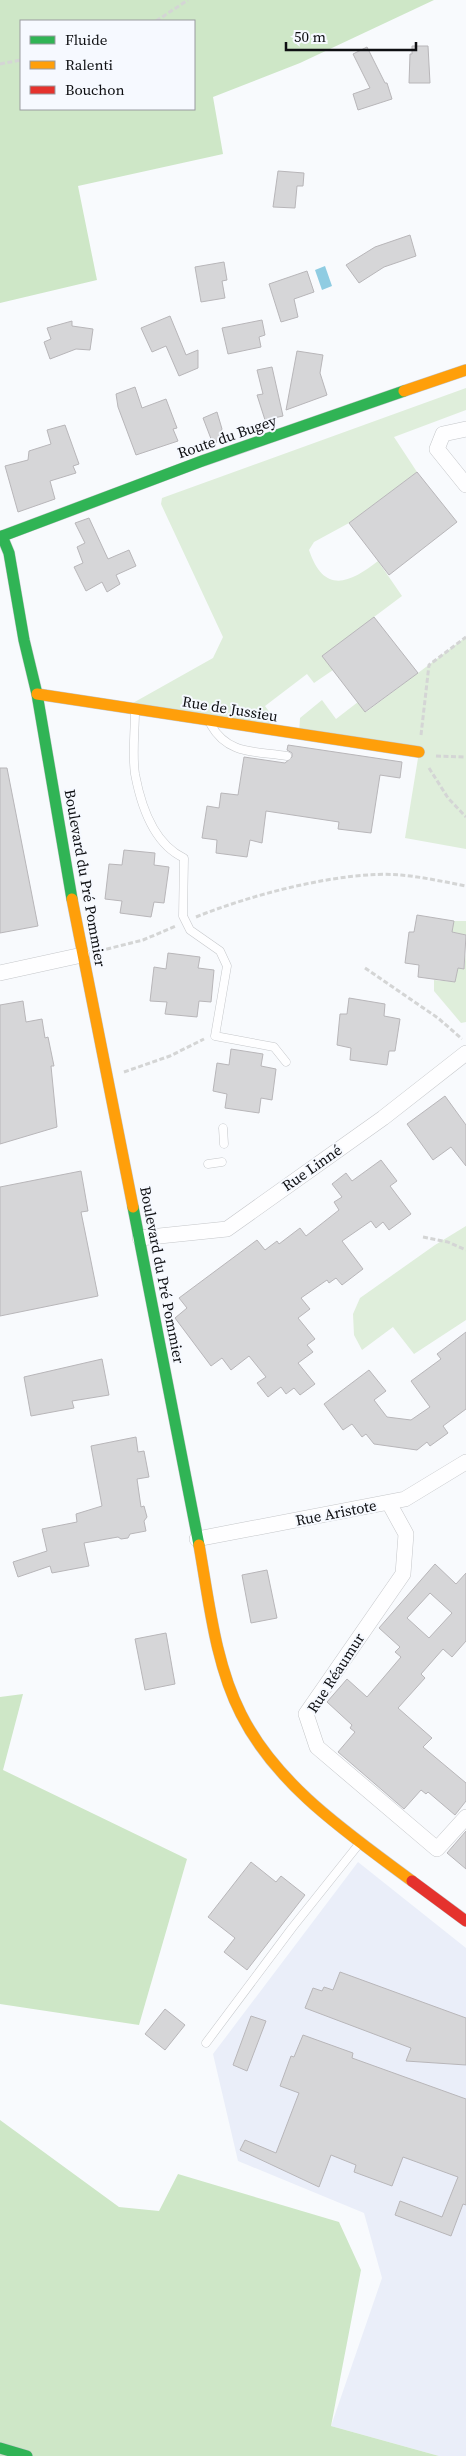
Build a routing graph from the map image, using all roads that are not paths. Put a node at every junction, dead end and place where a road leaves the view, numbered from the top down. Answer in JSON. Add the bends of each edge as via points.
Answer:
{"nodes":[{"id":1,"x":466,"y":370,"type":"edge"},
{"id":2,"x":466,"y":428,"type":"edge"},
{"id":3,"x":466,"y":485,"type":"edge"},
{"id":4,"x":1,"y":537,"type":"edge"},
{"id":5,"x":37,"y":694,"type":"junction"},
{"id":6,"x":135,"y":709,"type":"junction"},
{"id":7,"x":209,"y":721,"type":"junction"},
{"id":8,"x":419,"y":752,"type":"road end"},
{"id":9,"x":287,"y":756,"type":"dead end"},
{"id":10,"x":82,"y":955,"type":"junction"},
{"id":11,"x":0,"y":973,"type":"edge"},
{"id":12,"x":466,"y":1053,"type":"edge"},
{"id":13,"x":286,"y":1062,"type":"dead end"},
{"id":14,"x":223,"y":1128,"type":"dead end"},
{"id":15,"x":224,"y":1144,"type":"dead end"},
{"id":16,"x":222,"y":1162,"type":"dead end"},
{"id":17,"x":208,"y":1164,"type":"dead end"},
{"id":18,"x":140,"y":1238,"type":"junction"},
{"id":19,"x":466,"y":1462,"type":"edge"},
{"id":20,"x":389,"y":1503,"type":"junction"},
{"id":21,"x":197,"y":1539,"type":"junction"},
{"id":22,"x":466,"y":1817,"type":"edge"},
{"id":23,"x":360,"y":1842,"type":"junction"},
{"id":24,"x":466,"y":1921,"type":"edge"},
{"id":25,"x":206,"y":2042,"type":"dead end"},
{"id":26,"x":0,"y":2448,"type":"edge"},
{"id":27,"x":27,"y":2456,"type":"edge"}],
"edges":[{"from":1,"to":4,"type":"street","name":"Route du Bugey","via":[[202,461]]},
{"from":2,"to":3,"type":"street","via":[[443,434],[437,450]]},
{"from":4,"to":5,"type":"street","name":"Boulevard du Pré Pommier","via":[[8,553]]},
{"from":5,"to":6,"type":"street","name":"Rue de Jussieu"},
{"from":5,"to":10,"type":"street","name":"Boulevard du Pré Pommier"},
{"from":6,"to":7,"type":"street","name":"Rue de Jussieu"},
{"from":6,"to":13,"type":"lane","via":[[135,773],[151,826],[171,852],[184,858],[183,916],[190,930],[220,951],[227,966],[215,1036],[274,1047]]},
{"from":7,"to":8,"type":"street","name":"Rue de Jussieu"},
{"from":7,"to":9,"type":"lane","via":[[218,738],[231,747]]},
{"from":10,"to":11,"type":"street"},
{"from":10,"to":18,"type":"street","name":"Boulevard du Pré Pommier"},
{"from":12,"to":18,"type":"street","name":"Rue Linné","via":[[383,1118],[227,1229]]},
{"from":14,"to":15,"type":"lane"},
{"from":16,"to":17,"type":"lane"},
{"from":18,"to":21,"type":"street","name":"Boulevard du Pré Pommier"},
{"from":19,"to":20,"type":"street","name":"Rue Aristote","via":[[405,1499]]},
{"from":20,"to":21,"type":"street","name":"Rue Aristote"},
{"from":20,"to":22,"type":"street","name":"Rue Réaumur","via":[[406,1534],[403,1574],[306,1714],[317,1747],[437,1849]]},
{"from":21,"to":23,"type":"street","name":"Boulevard du Pré Pommier","via":[[227,1681],[241,1715],[300,1792]]},
{"from":23,"to":24,"type":"street","name":"Boulevard du Pré Pommier"},
{"from":23,"to":25,"type":"lane"},
{"from":26,"to":27,"type":"street"}]}
